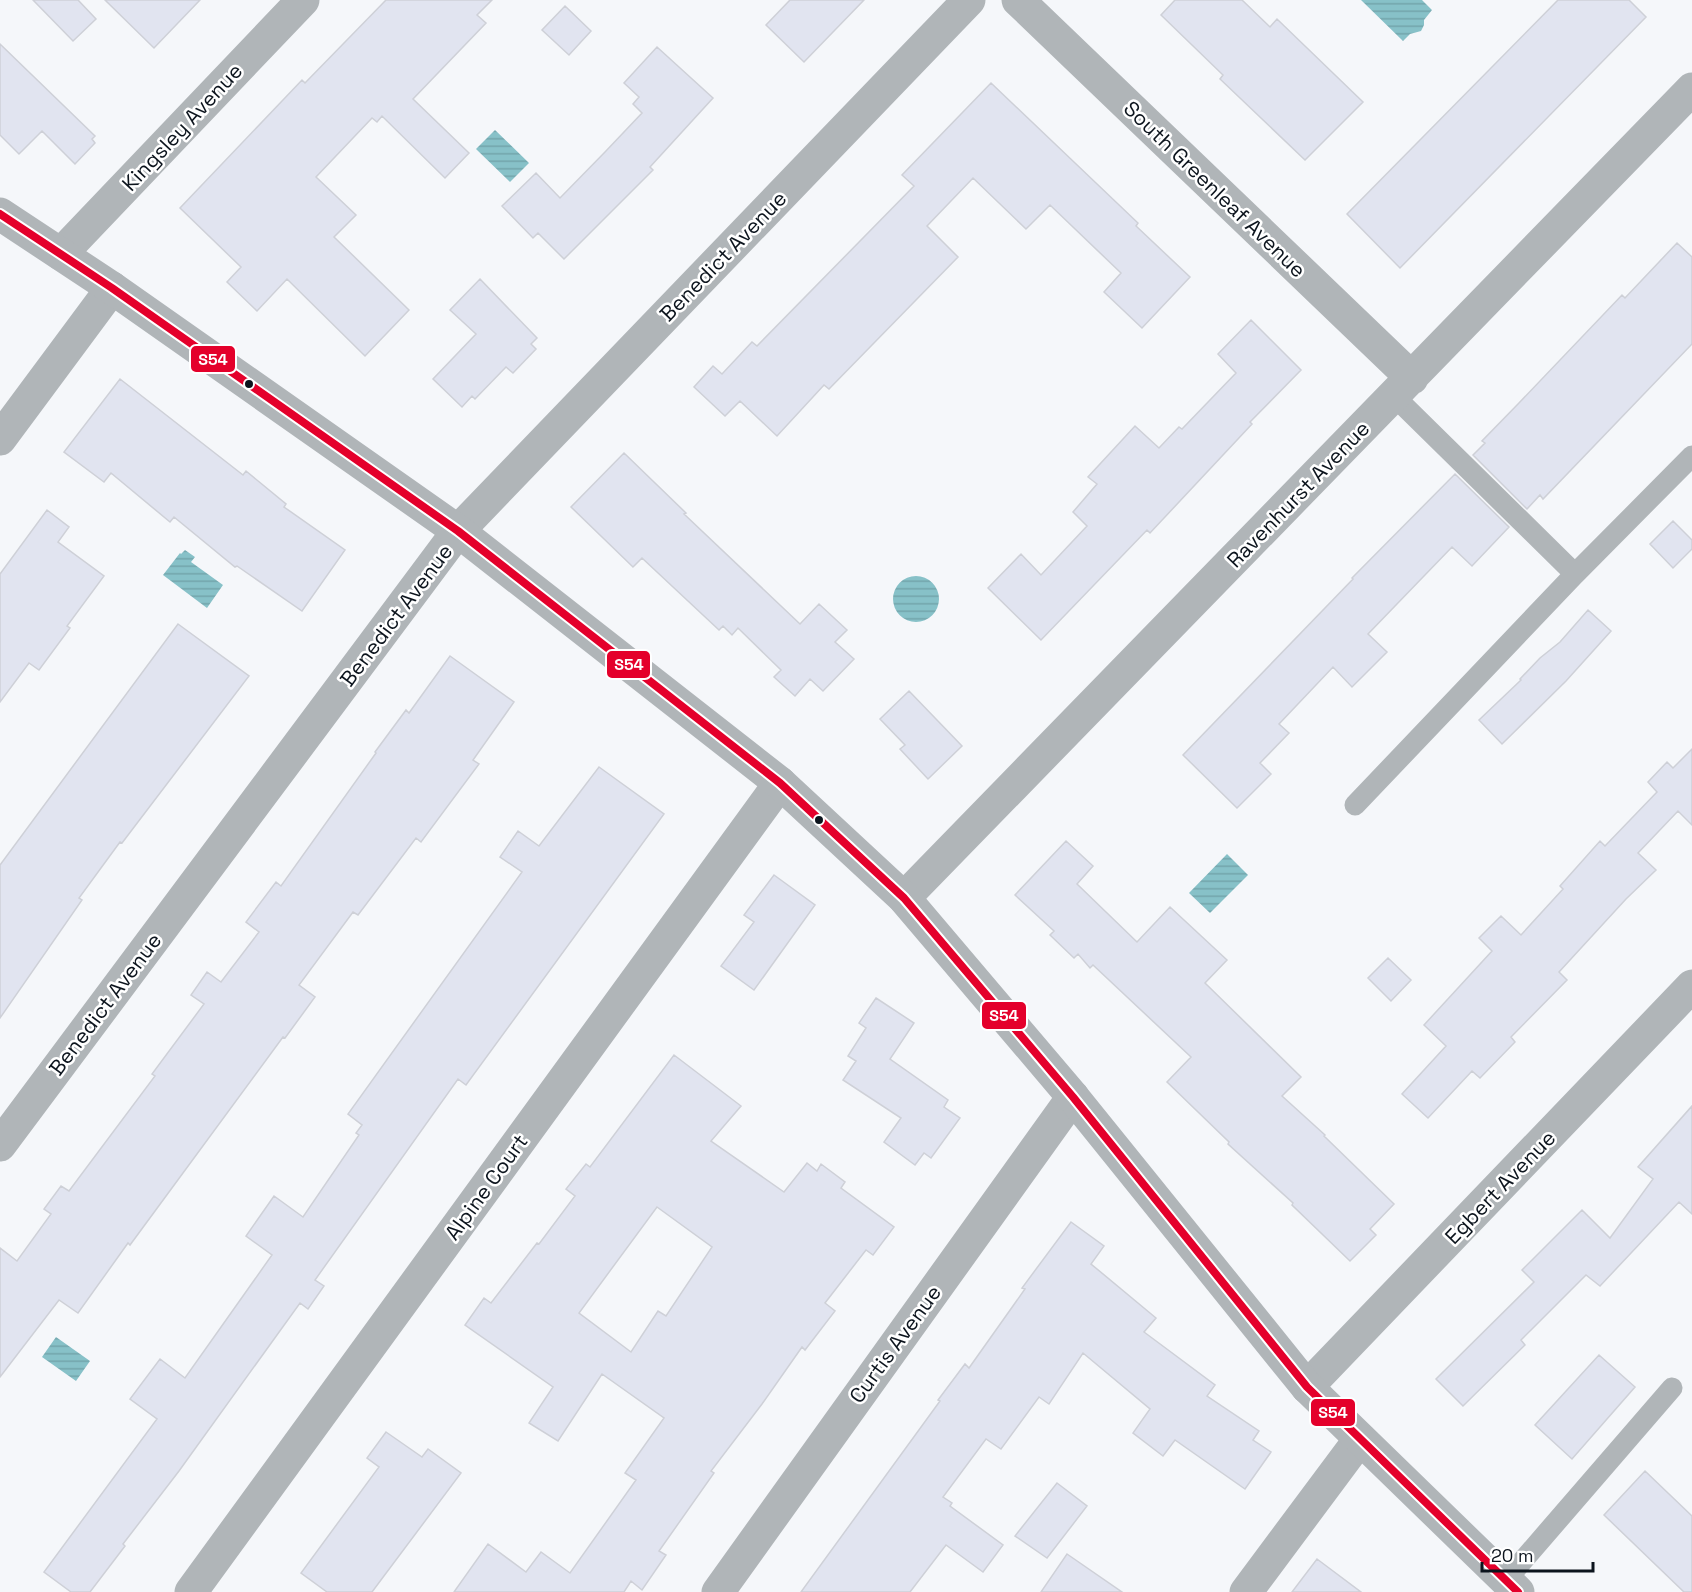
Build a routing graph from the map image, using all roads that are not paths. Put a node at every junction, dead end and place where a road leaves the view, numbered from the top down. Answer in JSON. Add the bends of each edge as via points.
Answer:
{"nodes":[{"id":1,"x":303,"y":0,"type":"edge"},
{"id":2,"x":969,"y":0,"type":"edge"},
{"id":3,"x":1018,"y":0,"type":"edge"},
{"id":4,"x":1692,"y":89,"type":"edge"},
{"id":5,"x":0,"y":214,"type":"edge"},
{"id":6,"x":61,"y":254,"type":"junction"},
{"id":7,"x":112,"y":288,"type":"junction"},
{"id":8,"x":1403,"y":387,"type":"junction"},
{"id":9,"x":0,"y":439,"type":"edge"},
{"id":10,"x":1692,"y":456,"type":"edge"},
{"id":11,"x":458,"y":531,"type":"junction"},
{"id":12,"x":1575,"y":574,"type":"junction"},
{"id":13,"x":780,"y":783,"type":"junction"},
{"id":14,"x":1355,"y":805,"type":"dead end"},
{"id":15,"x":904,"y":898,"type":"junction"},
{"id":16,"x":1692,"y":986,"type":"edge"},
{"id":17,"x":1073,"y":1096,"type":"junction"},
{"id":18,"x":0,"y":1145,"type":"edge"},
{"id":19,"x":1307,"y":1387,"type":"junction"},
{"id":20,"x":1672,"y":1388,"type":"dead end"},
{"id":21,"x":1360,"y":1439,"type":"junction"},
{"id":22,"x":1512,"y":1586,"type":"edge"},
{"id":23,"x":191,"y":1592,"type":"edge"},
{"id":24,"x":718,"y":1592,"type":"edge"},
{"id":25,"x":1246,"y":1592,"type":"edge"}],
"edges":[{"from":1,"to":6,"type":"street","name":"Kingsley Avenue"},
{"from":2,"to":11,"type":"street","name":"Benedict Avenue"},
{"from":3,"to":8,"type":"street","name":"South Greenleaf Avenue"},
{"from":4,"to":8,"type":"street","name":"Ravenhurst Avenue"},
{"from":5,"to":6,"type":"street"},
{"from":6,"to":7,"type":"street"},
{"from":7,"to":9,"type":"street"},
{"from":7,"to":11,"type":"street"},
{"from":8,"to":12,"type":"lane"},
{"from":8,"to":15,"type":"street","name":"Ravenhurst Avenue"},
{"from":10,"to":12,"type":"lane"},
{"from":11,"to":13,"type":"street"},
{"from":11,"to":18,"type":"street","name":"Benedict Avenue"},
{"from":12,"to":14,"type":"lane"},
{"from":13,"to":15,"type":"street"},
{"from":13,"to":23,"type":"street","name":"Alpine Court"},
{"from":15,"to":17,"type":"street"},
{"from":16,"to":19,"type":"street","name":"Egbert Avenue"},
{"from":17,"to":19,"type":"street"},
{"from":17,"to":24,"type":"street","name":"Curtis Avenue"},
{"from":19,"to":21,"type":"street"},
{"from":20,"to":22,"type":"lane"},
{"from":21,"to":22,"type":"street"},
{"from":21,"to":25,"type":"street"}]}
